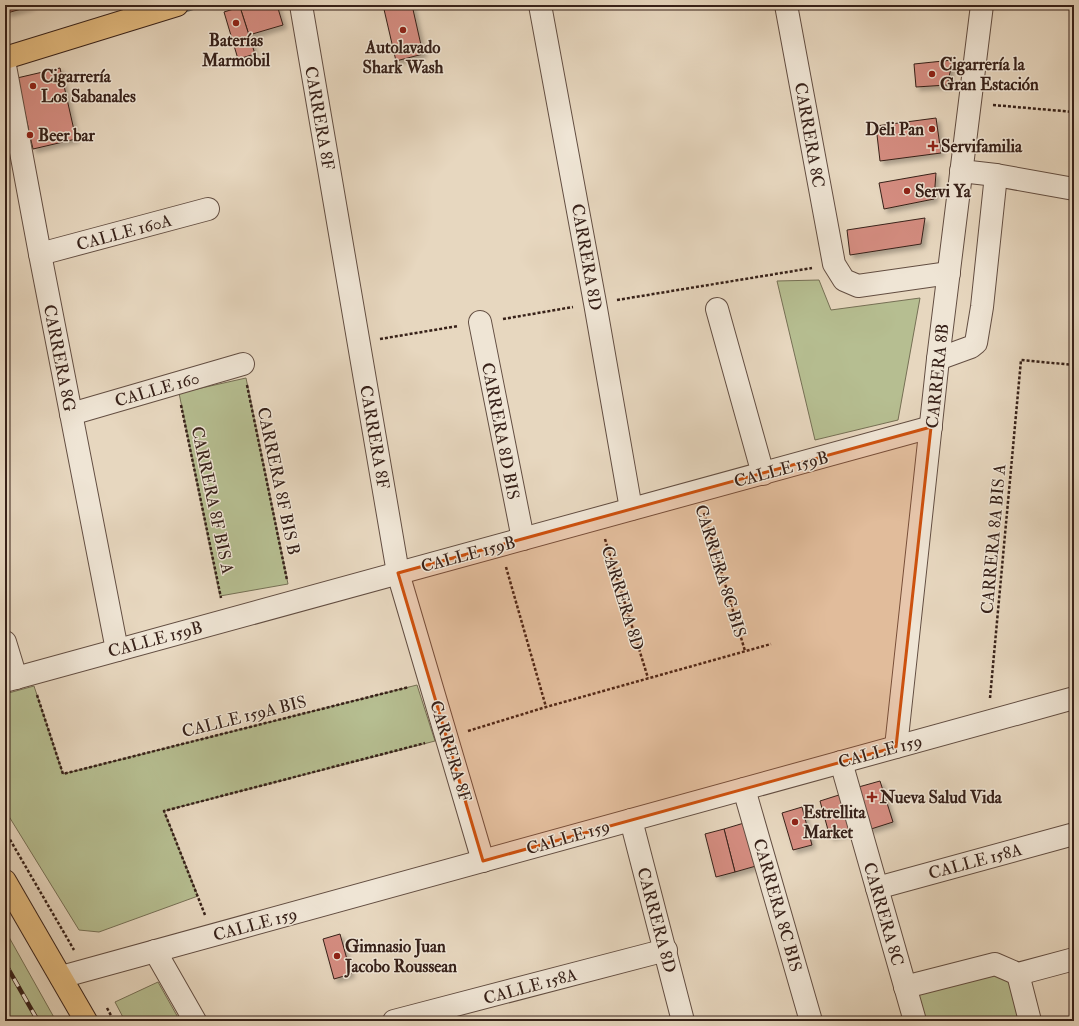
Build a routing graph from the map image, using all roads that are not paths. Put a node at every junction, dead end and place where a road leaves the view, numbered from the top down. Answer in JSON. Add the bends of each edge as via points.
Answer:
{"nodes":[{"id":1,"x":177,"y":5,"type":"edge"},
{"id":2,"x":301,"y":5,"type":"edge"},
{"id":3,"x":540,"y":5,"type":"edge"},
{"id":4,"x":786,"y":5,"type":"edge"},
{"id":5,"x":982,"y":5,"type":"edge"},
{"id":6,"x":5,"y":58,"type":"edge"},
{"id":7,"x":5,"y":66,"type":"edge"},
{"id":8,"x":961,"y":171,"type":"junction"},
{"id":9,"x":996,"y":175,"type":"junction"},
{"id":10,"x":1074,"y":189,"type":"edge"},
{"id":11,"x":208,"y":209,"type":"dead end"},
{"id":12,"x":40,"y":254,"type":"junction"},
{"id":13,"x":949,"y":273,"type":"junction"},
{"id":14,"x":717,"y":309,"type":"dead end"},
{"id":15,"x":480,"y":322,"type":"dead end"},
{"id":16,"x":938,"y":359,"type":"junction"},
{"id":17,"x":243,"y":364,"type":"road end"},
{"id":18,"x":71,"y":414,"type":"junction"},
{"id":19,"x":931,"y":427,"type":"junction"},
{"id":20,"x":763,"y":474,"type":"junction"},
{"id":21,"x":631,"y":509,"type":"junction"},
{"id":22,"x":523,"y":539,"type":"junction"},
{"id":23,"x":398,"y":573,"type":"junction"},
{"id":24,"x":5,"y":642,"type":"edge"},
{"id":25,"x":117,"y":650,"type":"junction"},
{"id":26,"x":17,"y":677,"type":"edge"},
{"id":27,"x":1074,"y":698,"type":"edge"},
{"id":28,"x":896,"y":747,"type":"junction"},
{"id":29,"x":841,"y":762,"type":"junction"},
{"id":30,"x":744,"y":789,"type":"junction"},
{"id":31,"x":631,"y":820,"type":"junction"},
{"id":32,"x":1074,"y":834,"type":"edge"},
{"id":33,"x":483,"y":861,"type":"junction"},
{"id":34,"x":5,"y":881,"type":"edge"},
{"id":35,"x":877,"y":888,"type":"junction"},
{"id":36,"x":666,"y":950,"type":"junction"},
{"id":37,"x":155,"y":951,"type":"junction"},
{"id":38,"x":1074,"y":959,"type":"edge"},
{"id":39,"x":1018,"y":974,"type":"junction"},
{"id":40,"x":61,"y":977,"type":"junction"},
{"id":41,"x":905,"y":987,"type":"junction"},
{"id":42,"x":86,"y":1021,"type":"edge"},
{"id":43,"x":195,"y":1021,"type":"edge"},
{"id":44,"x":394,"y":1021,"type":"edge"},
{"id":45,"x":683,"y":1021,"type":"edge"},
{"id":46,"x":811,"y":1021,"type":"edge"},
{"id":47,"x":915,"y":1021,"type":"edge"},
{"id":48,"x":1030,"y":1021,"type":"edge"}],
"edges":[{"from":1,"to":6,"type":"main road"},
{"from":2,"to":23,"type":"street","name":"CARRERA 8F"},
{"from":3,"to":21,"type":"street","name":"CARRERA 8D"},
{"from":4,"to":13,"type":"street","name":"CARRERA 8C","via":[[834,264],[844,280],[858,286]]},
{"from":5,"to":8,"type":"street","name":"CARRERA 8B"},
{"from":7,"to":12,"type":"street","name":"CARRERA 8G"},
{"from":8,"to":9,"type":"street"},
{"from":8,"to":13,"type":"street","name":"CARRERA 8B"},
{"from":9,"to":10,"type":"street"},
{"from":9,"to":16,"type":"street","via":[[976,343]]},
{"from":11,"to":12,"type":"street","name":"CALLE 160A"},
{"from":12,"to":18,"type":"street","name":"CARRERA 8G"},
{"from":13,"to":16,"type":"street","name":"CARRERA 8B"},
{"from":14,"to":20,"type":"street"},
{"from":15,"to":22,"type":"street","name":"CARRERA 8D BIS"},
{"from":16,"to":19,"type":"street","name":"CARRERA 8B"},
{"from":17,"to":18,"type":"street","name":"CALLE 160"},
{"from":18,"to":25,"type":"street","name":"CARRERA 8G"},
{"from":19,"to":20,"type":"street","name":"CALLE 159B"},
{"from":19,"to":28,"type":"street","name":"CARRERA 8B"},
{"from":20,"to":21,"type":"street","name":"CALLE 159B"},
{"from":21,"to":22,"type":"street","name":"CALLE 159B"},
{"from":22,"to":23,"type":"street","name":"CALLE 159B"},
{"from":23,"to":25,"type":"street","name":"CALLE 159B"},
{"from":23,"to":33,"type":"street","name":"CARRERA 8F"},
{"from":24,"to":26,"type":"street"},
{"from":25,"to":26,"type":"street","name":"CALLE 159B"},
{"from":27,"to":28,"type":"street","name":"CALLE 159"},
{"from":28,"to":29,"type":"street","name":"CALLE 159"},
{"from":29,"to":30,"type":"street","name":"CALLE 159"},
{"from":29,"to":35,"type":"street","name":"CARRERA 8C"},
{"from":30,"to":31,"type":"street","name":"CALLE 159"},
{"from":30,"to":46,"type":"street","name":"CARRERA 8C BIS"},
{"from":31,"to":33,"type":"street","name":"CALLE 159"},
{"from":31,"to":36,"type":"street","name":"CARRERA 8D"},
{"from":32,"to":35,"type":"street","name":"CALLE 158A"},
{"from":33,"to":37,"type":"street","name":"CALLE 159"},
{"from":34,"to":40,"type":"main road"},
{"from":35,"to":41,"type":"street","name":"CARRERA 8C"},
{"from":36,"to":44,"type":"street","name":"CALLE 158A"},
{"from":36,"to":45,"type":"street","name":"CARRERA 8D"},
{"from":37,"to":40,"type":"street","name":"CALLE 159"},
{"from":37,"to":43,"type":"street"},
{"from":38,"to":39,"type":"street"},
{"from":39,"to":41,"type":"street","via":[[995,964]]},
{"from":39,"to":48,"type":"street"},
{"from":40,"to":42,"type":"main road"},
{"from":41,"to":47,"type":"street","name":"CARRERA 8C"}]}
